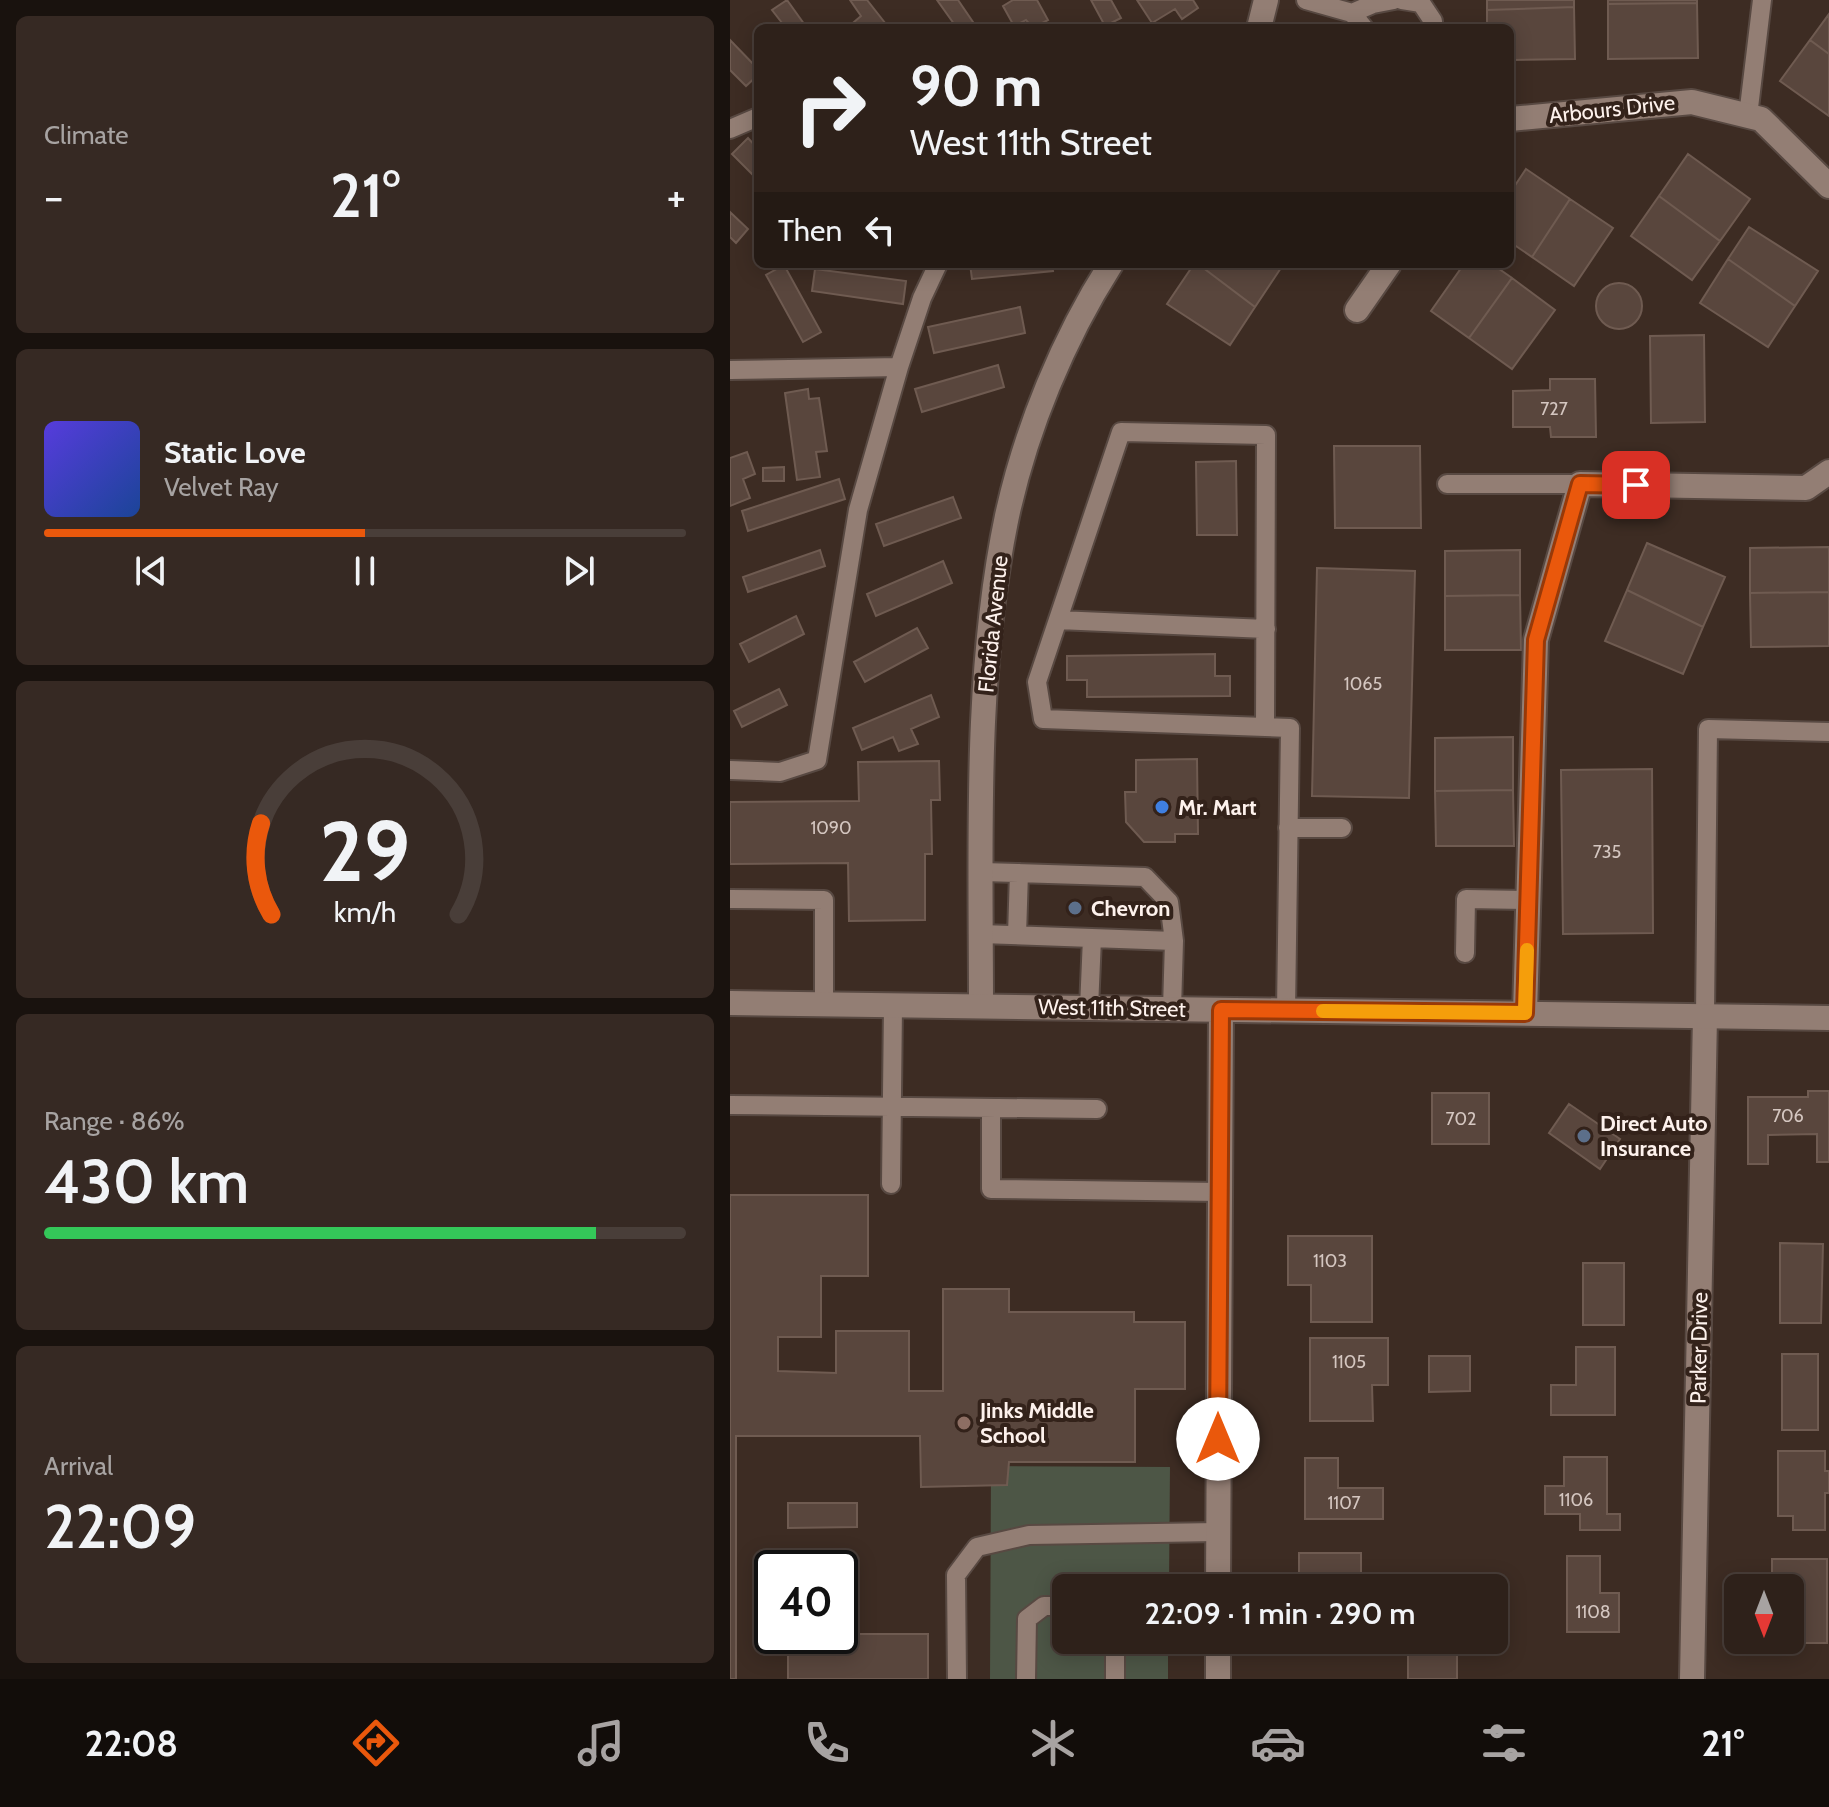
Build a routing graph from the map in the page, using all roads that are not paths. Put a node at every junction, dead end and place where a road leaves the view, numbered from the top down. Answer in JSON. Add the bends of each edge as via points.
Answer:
{"nodes":[{"id":1,"x":1266,"y":0,"type":"edge"},
{"id":2,"x":1306,"y":0,"type":"edge"},
{"id":3,"x":1394,"y":0,"type":"edge"},
{"id":4,"x":1402,"y":0,"type":"edge"},
{"id":5,"x":1762,"y":0,"type":"edge"},
{"id":6,"x":1358,"y":21,"type":"edge"},
{"id":7,"x":1260,"y":24,"type":"edge"},
{"id":8,"x":1433,"y":24,"type":"edge"},
{"id":9,"x":1748,"y":116,"type":"junction"},
{"id":10,"x":754,"y":119,"type":"edge"},
{"id":11,"x":1514,"y":119,"type":"edge"},
{"id":12,"x":730,"y":129,"type":"edge"},
{"id":13,"x":1829,"y":186,"type":"edge"},
{"id":14,"x":936,"y":268,"type":"edge"},
{"id":15,"x":1109,"y":268,"type":"edge"},
{"id":16,"x":1386,"y":268,"type":"edge"},
{"id":17,"x":1357,"y":310,"type":"dead end"},
{"id":18,"x":899,"y":367,"type":"junction"},
{"id":19,"x":730,"y":370,"type":"edge"},
{"id":20,"x":1827,"y":475,"type":"edge"},
{"id":21,"x":1447,"y":484,"type":"dead end"},
{"id":22,"x":1580,"y":484,"type":"junction"},
{"id":23,"x":1058,"y":620,"type":"junction"},
{"id":24,"x":1266,"y":629,"type":"junction"},
{"id":25,"x":1265,"y":727,"type":"junction"},
{"id":26,"x":1829,"y":732,"type":"edge"},
{"id":27,"x":730,"y":770,"type":"edge"},
{"id":28,"x":1288,"y":828,"type":"junction"},
{"id":29,"x":1342,"y":828,"type":"dead end"},
{"id":30,"x":982,"y":872,"type":"junction"},
{"id":31,"x":1019,"y":873,"type":"junction"},
{"id":32,"x":730,"y":899,"type":"edge"},
{"id":33,"x":1529,"y":900,"type":"junction"},
{"id":34,"x":981,"y":934,"type":"junction"},
{"id":35,"x":1017,"y":935,"type":"junction"},
{"id":36,"x":1092,"y":938,"type":"junction"},
{"id":37,"x":1174,"y":941,"type":"junction"},
{"id":38,"x":1465,"y":953,"type":"dead end"},
{"id":39,"x":730,"y":1003,"type":"edge"},
{"id":40,"x":824,"y":1004,"type":"junction"},
{"id":41,"x":893,"y":1005,"type":"junction"},
{"id":42,"x":981,"y":1006,"type":"junction"},
{"id":43,"x":1089,"y":1008,"type":"junction"},
{"id":44,"x":1172,"y":1009,"type":"junction"},
{"id":45,"x":1221,"y":1010,"type":"junction"},
{"id":46,"x":1286,"y":1011,"type":"junction"},
{"id":47,"x":1525,"y":1013,"type":"junction"},
{"id":48,"x":1705,"y":1016,"type":"junction"},
{"id":49,"x":1829,"y":1018,"type":"edge"},
{"id":50,"x":730,"y":1105,"type":"edge"},
{"id":51,"x":892,"y":1107,"type":"junction"},
{"id":52,"x":991,"y":1108,"type":"junction"},
{"id":53,"x":1097,"y":1109,"type":"dead end"},
{"id":54,"x":891,"y":1184,"type":"dead end"},
{"id":55,"x":1220,"y":1192,"type":"junction"},
{"id":56,"x":1218,"y":1532,"type":"junction"},
{"id":57,"x":1218,"y":1574,"type":"edge"},
{"id":58,"x":1052,"y":1606,"type":"edge"},
{"id":59,"x":1115,"y":1654,"type":"edge"},
{"id":60,"x":1218,"y":1654,"type":"edge"},
{"id":61,"x":957,"y":1679,"type":"edge"},
{"id":62,"x":1026,"y":1679,"type":"edge"},
{"id":63,"x":1115,"y":1679,"type":"edge"},
{"id":64,"x":1218,"y":1679,"type":"edge"},
{"id":65,"x":1692,"y":1679,"type":"edge"}],
"edges":[{"from":1,"to":7,"type":"street"},
{"from":2,"to":6,"type":"lane"},
{"from":3,"to":6,"type":"lane","via":[[1373,4]]},
{"from":4,"to":8,"type":"lane","via":[[1421,3]]},
{"from":5,"to":9,"type":"lane"},
{"from":9,"to":11,"type":"street","name":"Arbours Drive","via":[[1692,102]]},
{"from":9,"to":13,"type":"street","name":"Arbours Drive","via":[[1761,119]]},
{"from":10,"to":12,"type":"lane"},
{"from":14,"to":18,"type":"lane"},
{"from":15,"to":30,"type":"street","name":"Florida Avenue","via":[[1050,385],[1008,512],[986,676]]},
{"from":16,"to":17,"type":"street"},
{"from":18,"to":19,"type":"lane"},
{"from":18,"to":27,"type":"lane","via":[[858,510],[817,760],[780,772]]},
{"from":20,"to":22,"type":"street","via":[[1806,488]]},
{"from":21,"to":22,"type":"lane"},
{"from":22,"to":33,"type":"street","via":[[1536,640]]},
{"from":23,"to":24,"type":"lane"},
{"from":23,"to":24,"type":"lane","via":[[1121,432],[1266,435]]},
{"from":23,"to":25,"type":"lane","via":[[1037,682],[1043,719]]},
{"from":24,"to":25,"type":"lane"},
{"from":25,"to":28,"type":"lane","via":[[1290,728]]},
{"from":26,"to":48,"type":"lane","via":[[1708,729]]},
{"from":28,"to":29,"type":"lane"},
{"from":28,"to":46,"type":"lane"},
{"from":30,"to":31,"type":"lane"},
{"from":30,"to":34,"type":"street","name":"Florida Avenue"},
{"from":31,"to":35,"type":"lane"},
{"from":31,"to":37,"type":"lane","via":[[1066,882],[1145,877],[1169,902]]},
{"from":32,"to":40,"type":"lane","via":[[824,900]]},
{"from":33,"to":38,"type":"lane","via":[[1466,899]]},
{"from":33,"to":47,"type":"street"},
{"from":34,"to":35,"type":"lane"},
{"from":34,"to":42,"type":"street","name":"Florida Avenue"},
{"from":35,"to":36,"type":"lane"},
{"from":36,"to":37,"type":"lane"},
{"from":36,"to":43,"type":"lane"},
{"from":37,"to":44,"type":"lane"},
{"from":39,"to":40,"type":"street","name":"West 11th Street"},
{"from":40,"to":41,"type":"street","name":"West 11th Street"},
{"from":41,"to":42,"type":"street","name":"West 11th Street"},
{"from":41,"to":51,"type":"lane"},
{"from":42,"to":43,"type":"street","name":"West 11th Street"},
{"from":43,"to":44,"type":"street","name":"West 11th Street"},
{"from":44,"to":45,"type":"street","name":"West 11th Street"},
{"from":45,"to":46,"type":"street","name":"West 11th Street"},
{"from":45,"to":55,"type":"street"},
{"from":46,"to":47,"type":"street","name":"West 11th Street"},
{"from":47,"to":48,"type":"street","name":"West 11th Street"},
{"from":48,"to":49,"type":"street","name":"West 11th Street"},
{"from":48,"to":65,"type":"street","name":"Parker Drive"},
{"from":50,"to":51,"type":"lane"},
{"from":51,"to":52,"type":"lane"},
{"from":51,"to":54,"type":"lane"},
{"from":52,"to":53,"type":"lane"},
{"from":52,"to":55,"type":"lane","via":[[991,1189]]},
{"from":55,"to":56,"type":"street"},
{"from":56,"to":57,"type":"street"},
{"from":56,"to":61,"type":"lane","via":[[1029,1535],[977,1547],[956,1575]]},
{"from":58,"to":62,"type":"lane","via":[[1027,1619]]},
{"from":59,"to":63,"type":"lane"},
{"from":60,"to":64,"type":"street"}]}
